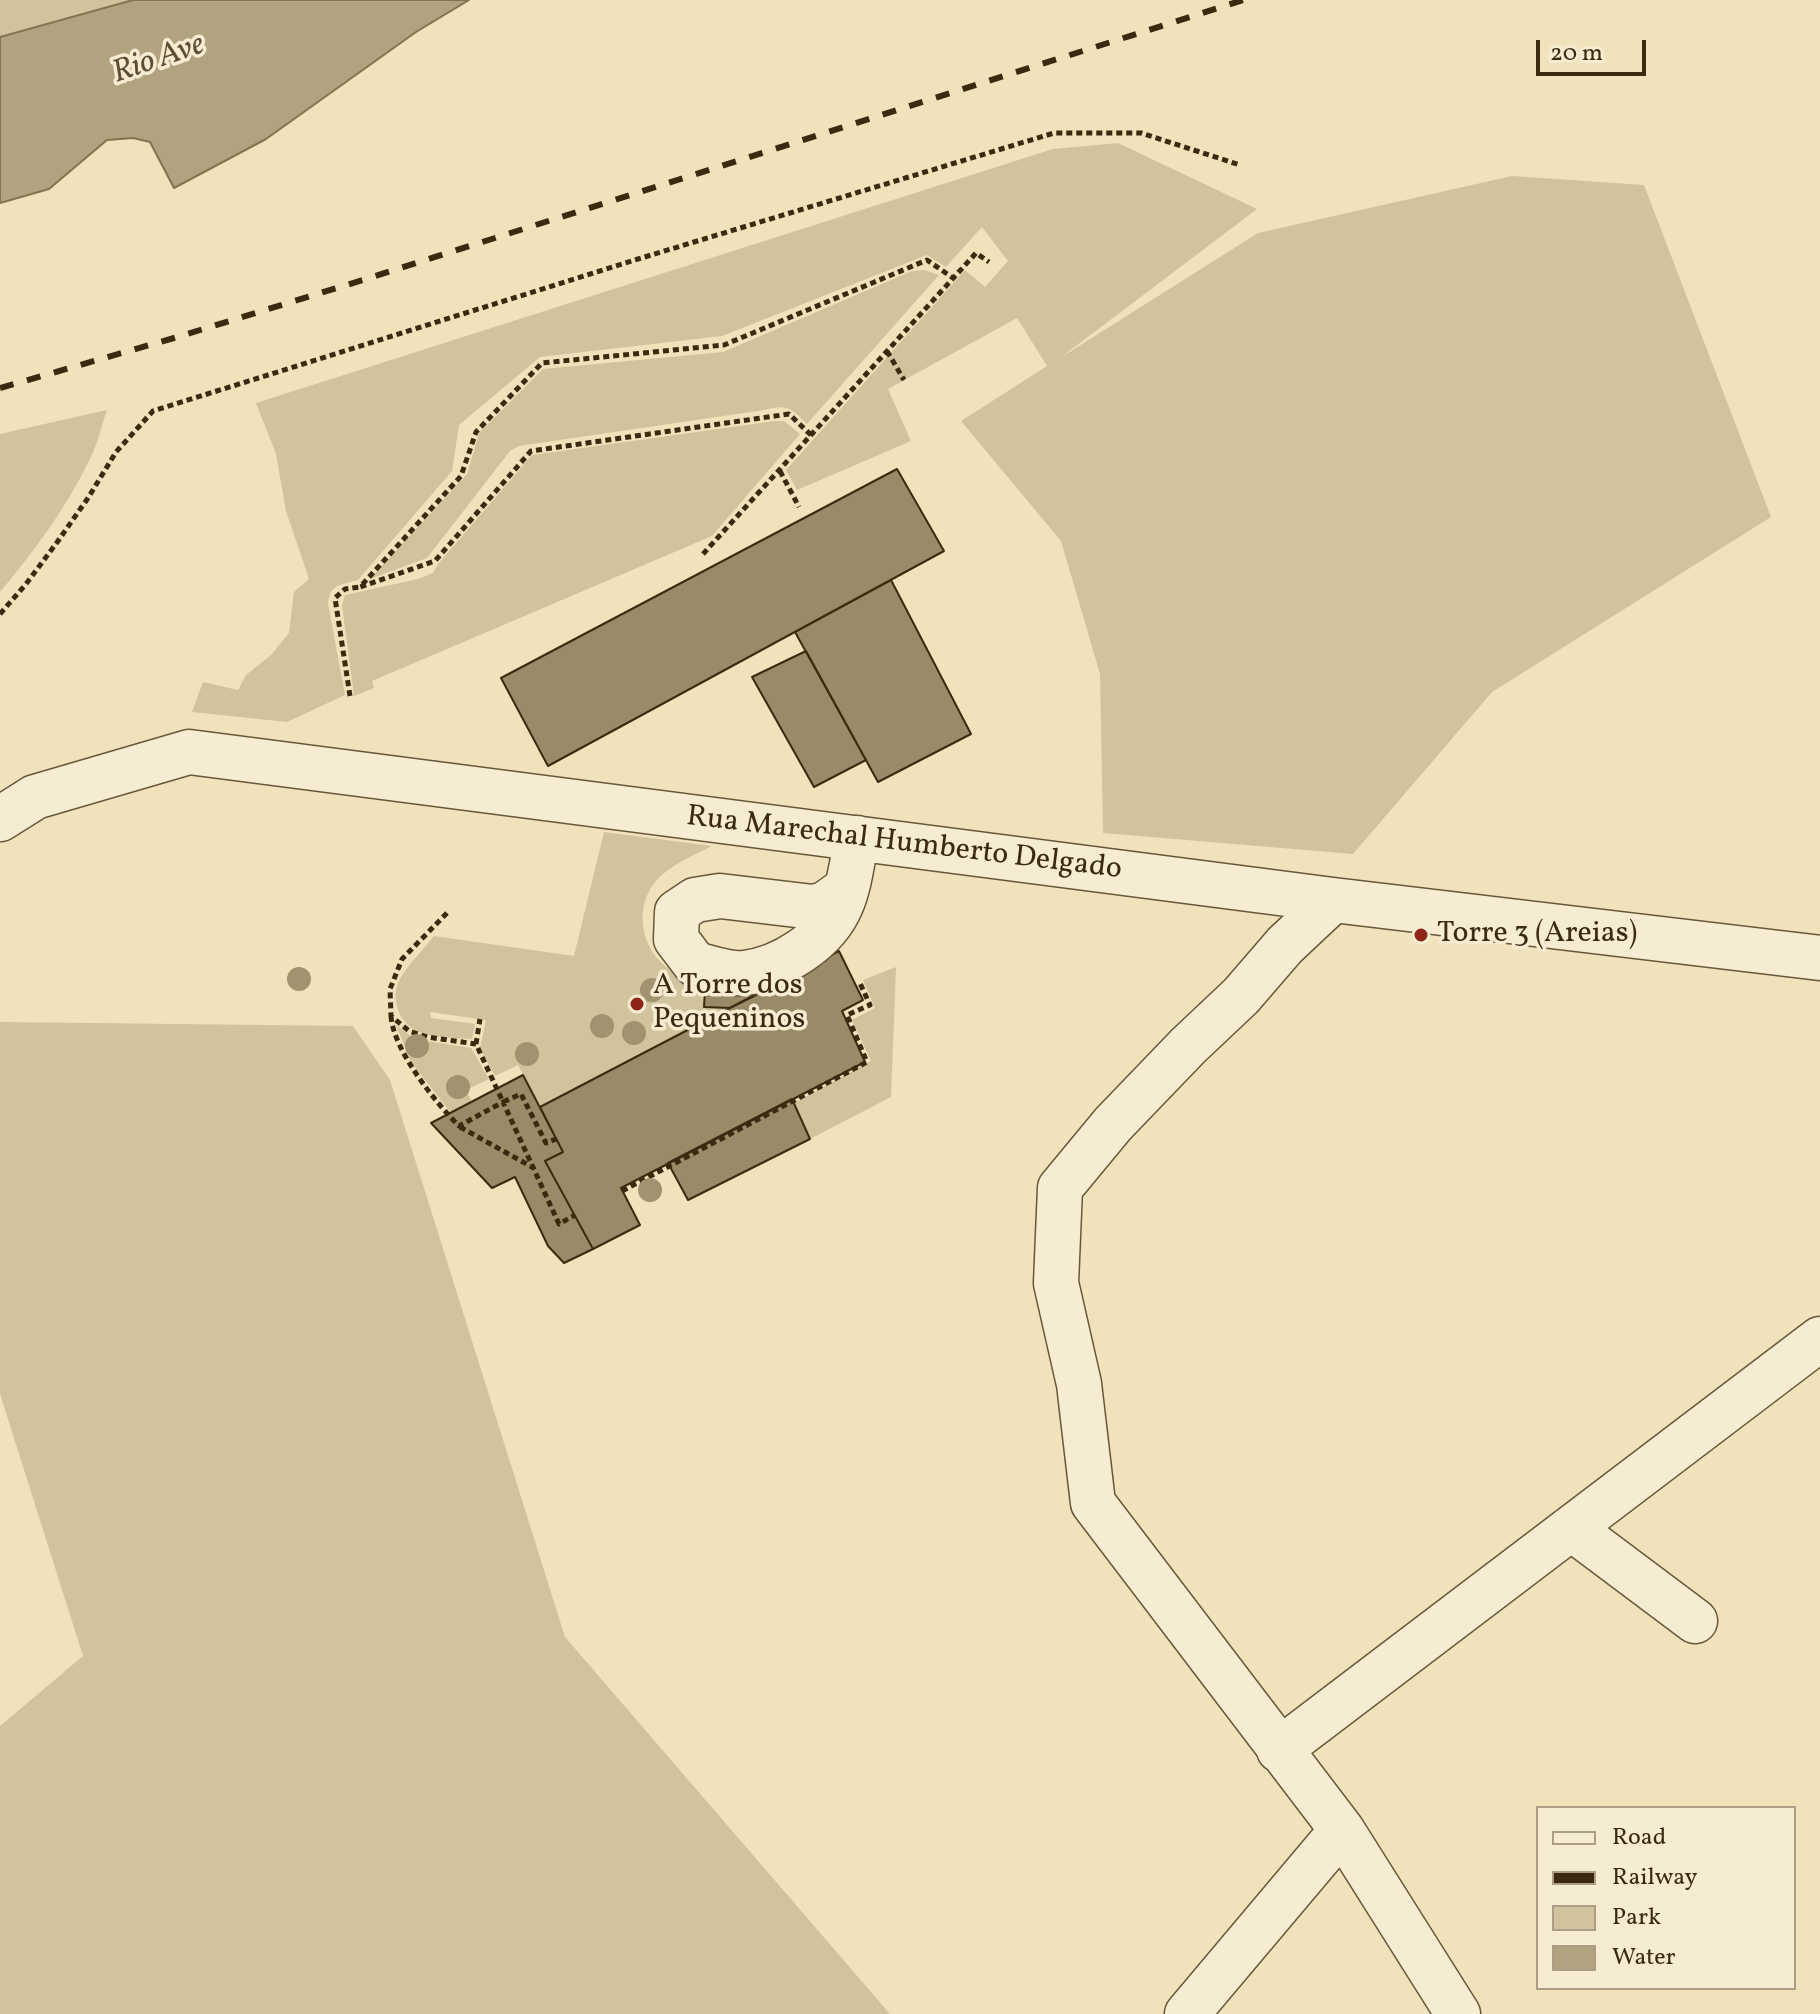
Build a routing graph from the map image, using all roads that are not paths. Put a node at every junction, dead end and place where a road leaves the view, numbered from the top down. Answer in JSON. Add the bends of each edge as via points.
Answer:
{"nodes":[{"id":1,"x":0,"y":819,"type":"edge"},
{"id":2,"x":857,"y":838,"type":"junction"},
{"id":3,"x":846,"y":889,"type":"dead end"},
{"id":4,"x":1333,"y":900,"type":"junction"},
{"id":5,"x":1820,"y":958,"type":"edge"},
{"id":6,"x":1820,"y":1339,"type":"edge"},
{"id":7,"x":1571,"y":1528,"type":"junction"},
{"id":8,"x":1695,"y":1621,"type":"dead end"},
{"id":9,"x":1279,"y":1750,"type":"junction"},
{"id":10,"x":1342,"y":1830,"type":"junction"},
{"id":11,"x":1187,"y":2014,"type":"edge"},
{"id":12,"x":1458,"y":2014,"type":"edge"}],
"edges":[{"from":1,"to":2,"type":"street","name":"Rua Marechal Humberto Delgado","via":[[35,797],[189,752]]},
{"from":2,"to":3,"type":"street"},
{"from":2,"to":4,"type":"street","name":"Rua Marechal Humberto Delgado"},
{"from":4,"to":5,"type":"street","name":"Rua Marechal Humberto Delgado"},
{"from":4,"to":9,"type":"street","via":[[1113,1124],[1060,1188],[1056,1283],[1079,1384],[1093,1503]]},
{"from":6,"to":7,"type":"street"},
{"from":7,"to":8,"type":"street"},
{"from":7,"to":9,"type":"street"},
{"from":9,"to":10,"type":"street"},
{"from":10,"to":11,"type":"street"},
{"from":10,"to":12,"type":"street"}]}
